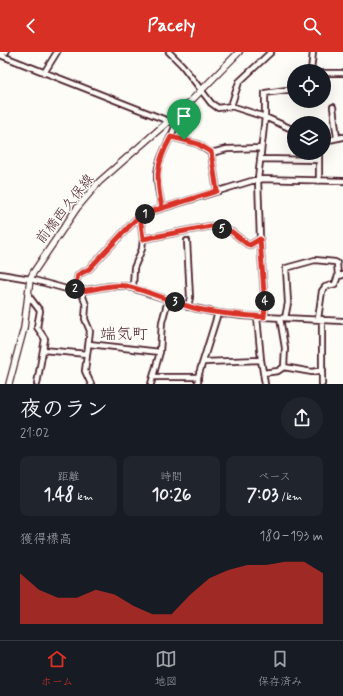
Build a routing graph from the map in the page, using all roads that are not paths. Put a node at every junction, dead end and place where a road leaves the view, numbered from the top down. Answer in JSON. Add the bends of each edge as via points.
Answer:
{"nodes":[{"id":1,"x":6,"y":52,"type":"edge"},
{"id":2,"x":58,"y":52,"type":"edge"},
{"id":3,"x":170,"y":52,"type":"edge"},
{"id":4,"x":239,"y":52,"type":"edge"},
{"id":5,"x":271,"y":52,"type":"edge"},
{"id":6,"x":313,"y":52,"type":"edge"},
{"id":7,"x":0,"y":54,"type":"edge"},
{"id":8,"x":312,"y":64,"type":"edge"},
{"id":9,"x":44,"y":73,"type":"junction"},
{"id":10,"x":331,"y":73,"type":"edge"},
{"id":11,"x":343,"y":73,"type":"edge"},
{"id":12,"x":201,"y":90,"type":"junction"},
{"id":13,"x":287,"y":90,"type":"edge"},
{"id":14,"x":231,"y":106,"type":"junction"},
{"id":15,"x":333,"y":107,"type":"dead end"},
{"id":16,"x":265,"y":117,"type":"junction"},
{"id":17,"x":169,"y":121,"type":"junction"},
{"id":18,"x":287,"y":127,"type":"edge"},
{"id":19,"x":171,"y":137,"type":"junction"},
{"id":20,"x":343,"y":137,"type":"edge"},
{"id":21,"x":337,"y":138,"type":"junction"},
{"id":22,"x":331,"y":139,"type":"edge"},
{"id":23,"x":261,"y":148,"type":"junction"},
{"id":24,"x":211,"y":152,"type":"junction"},
{"id":25,"x":260,"y":159,"type":"junction"},
{"id":26,"x":287,"y":159,"type":"edge"},
{"id":27,"x":319,"y":160,"type":"edge"},
{"id":28,"x":258,"y":179,"type":"junction"},
{"id":29,"x":319,"y":181,"type":"junction"},
{"id":30,"x":343,"y":182,"type":"edge"},
{"id":31,"x":217,"y":191,"type":"junction"},
{"id":32,"x":162,"y":208,"type":"junction"},
{"id":33,"x":140,"y":215,"type":"junction"},
{"id":34,"x":143,"y":239,"type":"junction"},
{"id":35,"x":260,"y":239,"type":"junction"},
{"id":36,"x":187,"y":241,"type":"dead end"},
{"id":37,"x":0,"y":274,"type":"edge"},
{"id":38,"x":340,"y":276,"type":"edge"},
{"id":39,"x":30,"y":279,"type":"junction"},
{"id":40,"x":133,"y":288,"type":"junction"},
{"id":41,"x":74,"y":291,"type":"junction"},
{"id":42,"x":81,"y":291,"type":"junction"},
{"id":43,"x":28,"y":295,"type":"junction"},
{"id":44,"x":168,"y":300,"type":"junction"},
{"id":45,"x":188,"y":307,"type":"junction"},
{"id":46,"x":218,"y":313,"type":"junction"},
{"id":47,"x":257,"y":317,"type":"junction"},
{"id":48,"x":264,"y":317,"type":"junction"},
{"id":49,"x":282,"y":318,"type":"junction"},
{"id":50,"x":320,"y":319,"type":"junction"},
{"id":51,"x":343,"y":321,"type":"edge"},
{"id":52,"x":89,"y":344,"type":"junction"},
{"id":53,"x":43,"y":350,"type":"junction"},
{"id":54,"x":160,"y":352,"type":"junction"},
{"id":55,"x":87,"y":354,"type":"junction"},
{"id":56,"x":261,"y":360,"type":"junction"},
{"id":57,"x":204,"y":362,"type":"junction"},
{"id":58,"x":284,"y":367,"type":"junction"},
{"id":59,"x":323,"y":370,"type":"junction"},
{"id":60,"x":263,"y":373,"type":"junction"},
{"id":61,"x":154,"y":377,"type":"junction"},
{"id":62,"x":198,"y":377,"type":"junction"},
{"id":63,"x":9,"y":384,"type":"edge"},
{"id":64,"x":37,"y":384,"type":"edge"},
{"id":65,"x":91,"y":384,"type":"edge"},
{"id":66,"x":151,"y":384,"type":"edge"},
{"id":67,"x":198,"y":384,"type":"edge"},
{"id":68,"x":265,"y":384,"type":"edge"},
{"id":69,"x":322,"y":384,"type":"edge"}],
"edges":[{"from":1,"to":7,"type":"street"},
{"from":2,"to":9,"type":"street"},
{"from":3,"to":12,"type":"street"},
{"from":4,"to":12,"type":"main road","name":"前橋西久保線"},
{"from":5,"to":14,"type":"street","via":[[239,82]]},
{"from":6,"to":8,"type":"street"},
{"from":7,"to":9,"type":"street"},
{"from":9,"to":17,"type":"street"},
{"from":10,"to":11,"type":"street"},
{"from":12,"to":14,"type":"street","via":[[218,108]]},
{"from":12,"to":17,"type":"main road","name":"前橋西久保線"},
{"from":13,"to":16,"type":"street","via":[[265,93]]},
{"from":14,"to":16,"type":"street"},
{"from":15,"to":21,"type":"street"},
{"from":16,"to":18,"type":"street"},
{"from":16,"to":23,"type":"street"},
{"from":17,"to":19,"type":"street","via":[[176,124]]},
{"from":17,"to":39,"type":"main road","name":"前橋西久保線","via":[[87,195]]},
{"from":19,"to":24,"type":"street","via":[[198,144]]},
{"from":19,"to":32,"type":"street","via":[[158,168]]},
{"from":20,"to":21,"type":"street"},
{"from":21,"to":22,"type":"street"},
{"from":23,"to":24,"type":"street"},
{"from":23,"to":25,"type":"street"},
{"from":24,"to":31,"type":"street"},
{"from":25,"to":26,"type":"street"},
{"from":25,"to":28,"type":"street"},
{"from":27,"to":29,"type":"street"},
{"from":28,"to":29,"type":"street"},
{"from":28,"to":31,"type":"street"},
{"from":28,"to":35,"type":"street"},
{"from":29,"to":30,"type":"street"},
{"from":31,"to":32,"type":"street"},
{"from":32,"to":33,"type":"street"},
{"from":33,"to":34,"type":"street"},
{"from":33,"to":41,"type":"street","via":[[89,269],[78,275]]},
{"from":34,"to":35,"type":"street","via":[[211,226],[232,232],[250,245]]},
{"from":34,"to":40,"type":"street","via":[[142,249],[134,268]]},
{"from":35,"to":48,"type":"street"},
{"from":36,"to":45,"type":"street","via":[[190,297]]},
{"from":37,"to":39,"type":"street"},
{"from":38,"to":49,"type":"street","via":[[335,262],[315,260],[286,268],[288,303]]},
{"from":38,"to":50,"type":"street","via":[[335,284],[322,291]]},
{"from":39,"to":41,"type":"street"},
{"from":39,"to":43,"type":"main road","name":"前橋西久保線"},
{"from":40,"to":42,"type":"street","via":[[110,286]]},
{"from":40,"to":44,"type":"street"},
{"from":41,"to":42,"type":"street"},
{"from":42,"to":52,"type":"street","via":[[86,305],[85,319],[90,331]]},
{"from":43,"to":53,"type":"street","via":[[40,310],[37,327],[45,339]]},
{"from":43,"to":63,"type":"main road","name":"前橋西久保線","via":[[24,328]]},
{"from":44,"to":45,"type":"street"},
{"from":44,"to":54,"type":"street","via":[[162,322]]},
{"from":45,"to":46,"type":"street"},
{"from":46,"to":47,"type":"street"},
{"from":46,"to":57,"type":"street"},
{"from":47,"to":48,"type":"street"},
{"from":47,"to":56,"type":"street"},
{"from":48,"to":49,"type":"street"},
{"from":49,"to":50,"type":"street"},
{"from":49,"to":58,"type":"street"},
{"from":50,"to":51,"type":"street"},
{"from":50,"to":59,"type":"street"},
{"from":52,"to":54,"type":"street"},
{"from":52,"to":55,"type":"street"},
{"from":53,"to":55,"type":"street"},
{"from":53,"to":64,"type":"street"},
{"from":54,"to":61,"type":"street"},
{"from":55,"to":65,"type":"street","via":[[85,370]]},
{"from":56,"to":57,"type":"street"},
{"from":56,"to":60,"type":"street"},
{"from":57,"to":62,"type":"street"},
{"from":58,"to":59,"type":"street","via":[[312,372]]},
{"from":58,"to":60,"type":"street","via":[[278,371]]},
{"from":59,"to":69,"type":"street"},
{"from":60,"to":68,"type":"street"},
{"from":61,"to":62,"type":"street"},
{"from":61,"to":66,"type":"street"},
{"from":62,"to":67,"type":"street"}]}
